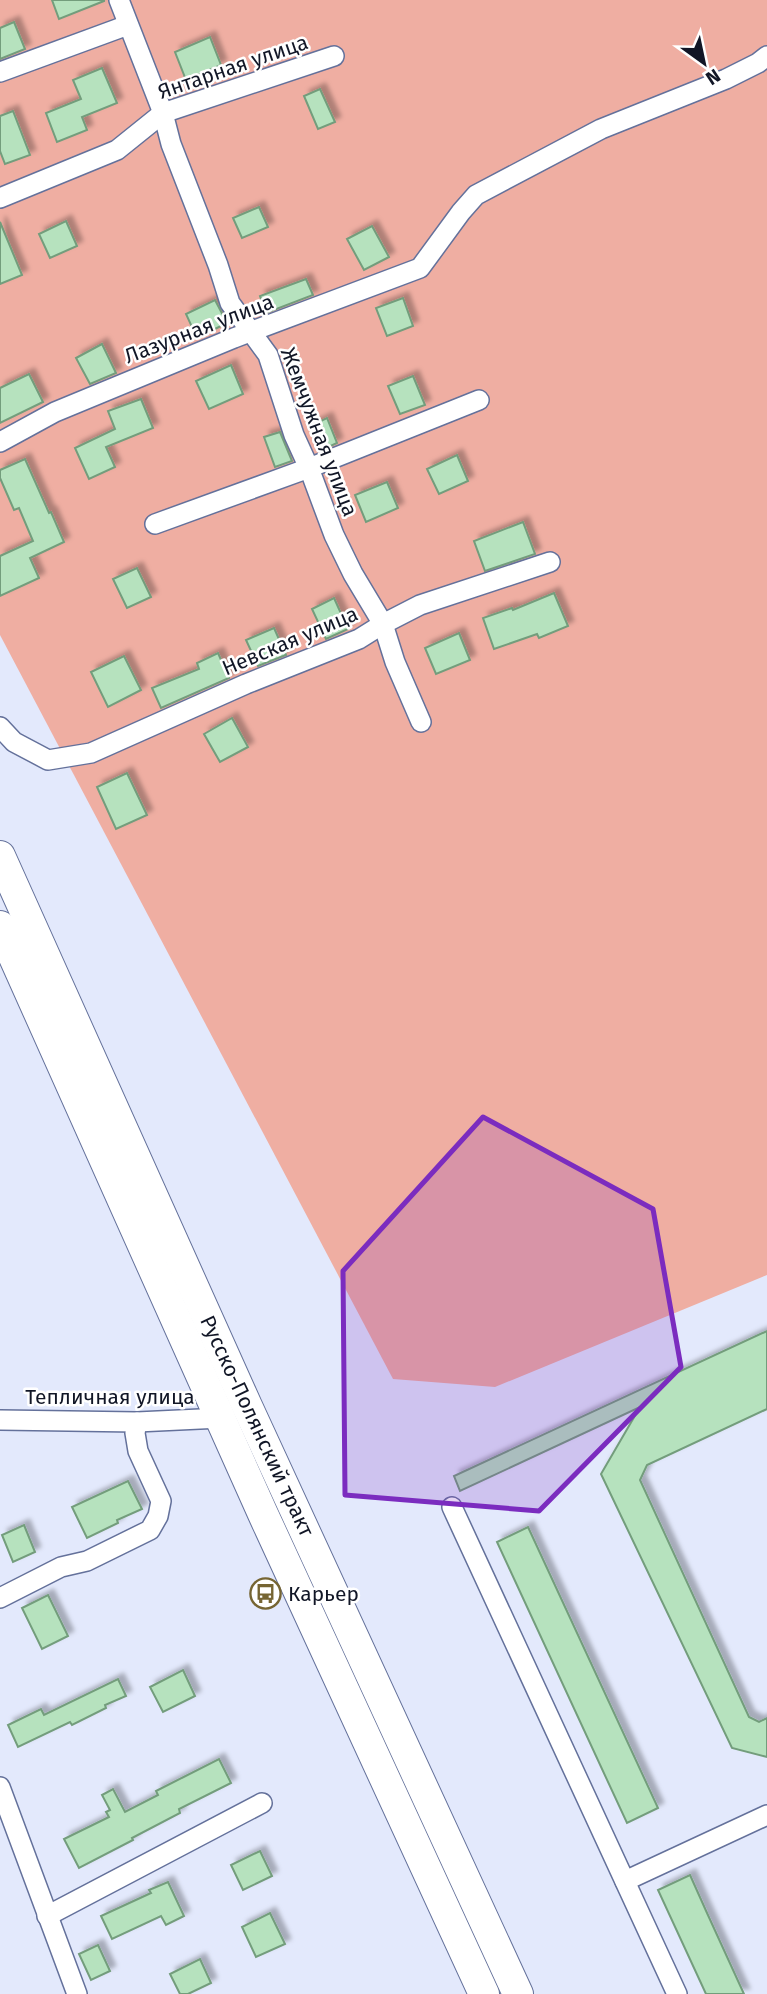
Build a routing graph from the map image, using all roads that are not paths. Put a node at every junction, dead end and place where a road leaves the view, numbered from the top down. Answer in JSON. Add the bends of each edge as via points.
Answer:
{"nodes":[{"id":1,"x":119,"y":0,"type":"edge"},
{"id":2,"x":128,"y":25,"type":"junction"},
{"id":3,"x":334,"y":56,"type":"dead end"},
{"id":4,"x":767,"y":56,"type":"edge"},
{"id":5,"x":0,"y":72,"type":"edge"},
{"id":6,"x":163,"y":113,"type":"junction"},
{"id":7,"x":0,"y":198,"type":"edge"},
{"id":8,"x":253,"y":332,"type":"junction"},
{"id":9,"x":479,"y":400,"type":"dead end"},
{"id":10,"x":0,"y":442,"type":"edge"},
{"id":11,"x":309,"y":468,"type":"junction"},
{"id":12,"x":155,"y":524,"type":"dead end"},
{"id":13,"x":550,"y":562,"type":"dead end"},
{"id":14,"x":383,"y":624,"type":"junction"},
{"id":15,"x":421,"y":722,"type":"dead end"},
{"id":16,"x":0,"y":727,"type":"edge"},
{"id":17,"x":0,"y":856,"type":"edge"},
{"id":18,"x":0,"y":926,"type":"edge"},
{"id":19,"x":221,"y":1418,"type":"junction"},
{"id":20,"x":0,"y":1420,"type":"edge"},
{"id":21,"x":136,"y":1422,"type":"junction"},
{"id":22,"x":452,"y":1507,"type":"dead end"},
{"id":23,"x":0,"y":1598,"type":"edge"},
{"id":24,"x":0,"y":1787,"type":"edge"},
{"id":25,"x":261,"y":1804,"type":"dead end"},
{"id":26,"x":767,"y":1815,"type":"edge"},
{"id":27,"x":625,"y":1881,"type":"junction"},
{"id":28,"x":47,"y":1916,"type":"junction"},
{"id":29,"x":76,"y":1994,"type":"edge"},
{"id":30,"x":484,"y":1994,"type":"edge"},
{"id":31,"x":518,"y":1994,"type":"edge"},
{"id":32,"x":677,"y":1994,"type":"edge"}],
"edges":[{"from":1,"to":2,"type":"street","name":"Жемчужная улица"},
{"from":2,"to":5,"type":"street"},
{"from":2,"to":6,"type":"street","name":"Жемчужная улица"},
{"from":3,"to":6,"type":"street","name":"Янтарная улица"},
{"from":4,"to":8,"type":"street","name":"Лазурная улица","via":[[726,79],[601,130],[476,195],[420,268]]},
{"from":6,"to":7,"type":"street","name":"Янтарная улица","via":[[117,150]]},
{"from":6,"to":8,"type":"street","name":"Жемчужная улица","via":[[170,144],[230,303]]},
{"from":8,"to":10,"type":"street","name":"Лазурная улица","via":[[55,412]]},
{"from":8,"to":11,"type":"street","name":"Жемчужная улица","via":[[268,355]]},
{"from":9,"to":11,"type":"street"},
{"from":11,"to":12,"type":"street"},
{"from":11,"to":14,"type":"street","name":"Жемчужная улица","via":[[334,535]]},
{"from":13,"to":14,"type":"street","name":"Невская улица","via":[[420,606]]},
{"from":14,"to":15,"type":"street","name":"Жемчужная улица"},
{"from":14,"to":16,"type":"street","name":"Невская улица","via":[[359,639],[91,753],[48,760],[14,742]]},
{"from":17,"to":31,"type":"main road","name":"Русско-Полянский тракт"},
{"from":18,"to":19,"type":"main road","name":"Русско-Полянский тракт"},
{"from":19,"to":21,"type":"street","name":"Тепличная улица"},
{"from":19,"to":30,"type":"main road","name":"Русско-Полянский тракт"},
{"from":20,"to":21,"type":"street","name":"Тепличная улица"},
{"from":21,"to":23,"type":"street","via":[[138,1451],[161,1500],[150,1530]]},
{"from":22,"to":27,"type":"street"},
{"from":24,"to":28,"type":"street"},
{"from":25,"to":28,"type":"street"},
{"from":26,"to":27,"type":"street"},
{"from":27,"to":32,"type":"street"},
{"from":28,"to":29,"type":"street"}]}
